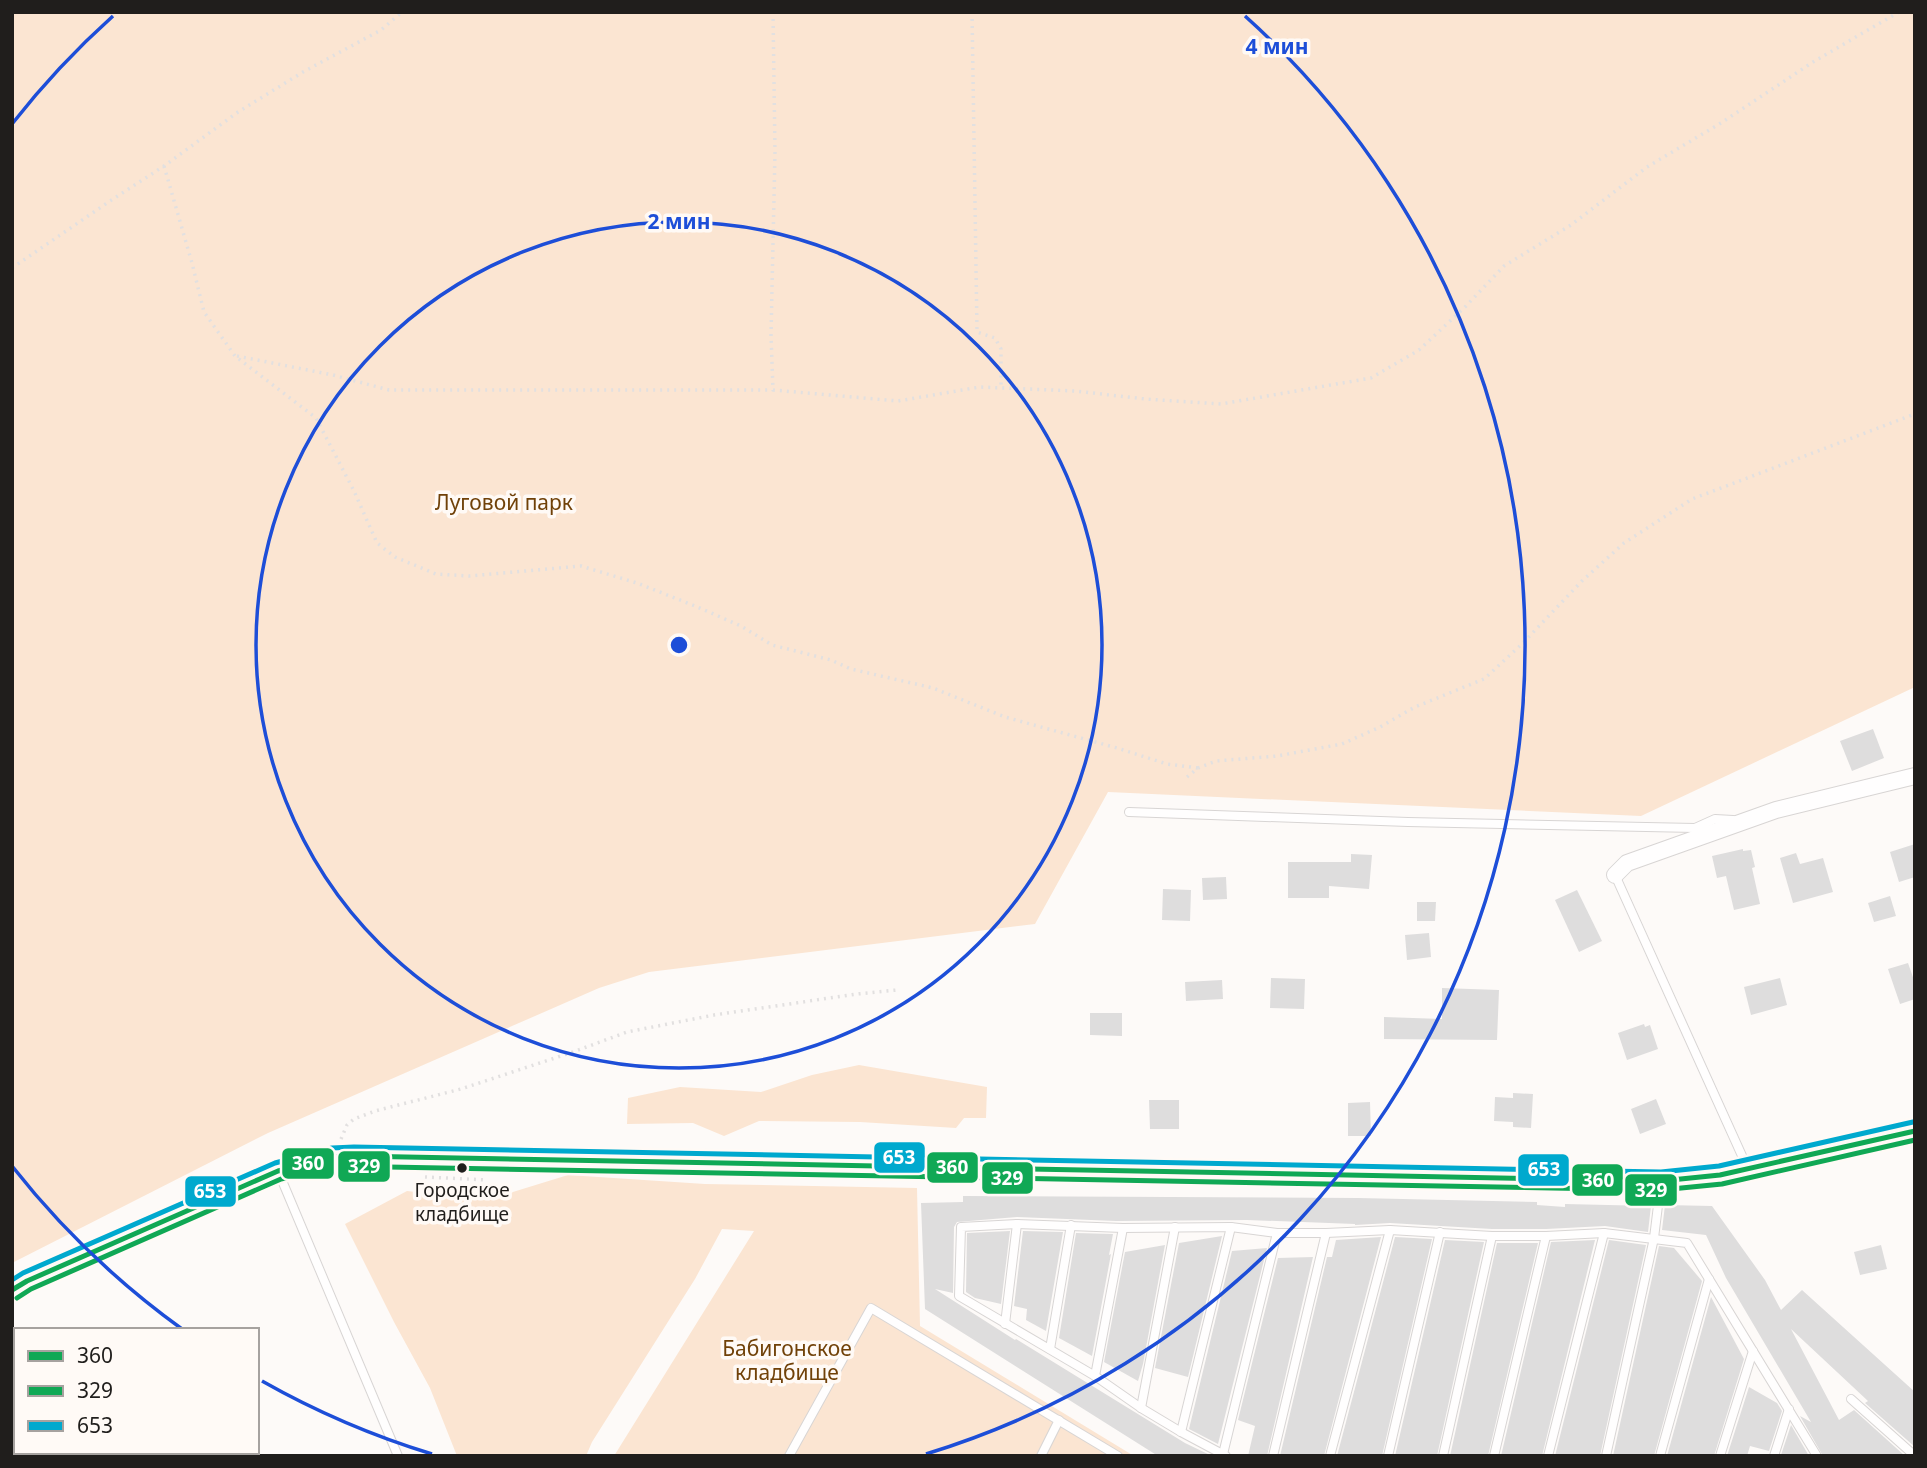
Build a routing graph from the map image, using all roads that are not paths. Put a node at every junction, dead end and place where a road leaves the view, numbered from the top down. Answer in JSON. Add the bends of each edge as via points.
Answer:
{"nodes":[{"id":1,"x":1915,"y":776,"type":"edge"},
{"id":2,"x":1129,"y":812,"type":"dead end"},
{"id":3,"x":1747,"y":821,"type":"junction"},
{"id":4,"x":1615,"y":875,"type":"joint"},
{"id":5,"x":1915,"y":1131,"type":"edge"},
{"id":6,"x":1748,"y":1169,"type":"junction"},
{"id":7,"x":278,"y":1171,"type":"junction"},
{"id":8,"x":1661,"y":1181,"type":"junction"},
{"id":9,"x":1017,"y":1224,"type":"junction"},
{"id":10,"x":1071,"y":1225,"type":"junction"},
{"id":11,"x":1175,"y":1227,"type":"junction"},
{"id":12,"x":1231,"y":1227,"type":"junction"},
{"id":13,"x":1123,"y":1228,"type":"junction"},
{"id":14,"x":1390,"y":1230,"type":"junction"},
{"id":15,"x":1277,"y":1233,"type":"junction"},
{"id":16,"x":1326,"y":1233,"type":"junction"},
{"id":17,"x":1440,"y":1233,"type":"junction"},
{"id":18,"x":1604,"y":1233,"type":"junction"},
{"id":19,"x":1492,"y":1236,"type":"junction"},
{"id":20,"x":1546,"y":1236,"type":"junction"},
{"id":21,"x":1654,"y":1238,"type":"junction"},
{"id":22,"x":1709,"y":1279,"type":"junction"},
{"id":23,"x":12,"y":1290,"type":"edge"},
{"id":24,"x":1005,"y":1324,"type":"junction"},
{"id":25,"x":1049,"y":1349,"type":"junction"},
{"id":26,"x":1753,"y":1351,"type":"junction"},
{"id":27,"x":1095,"y":1376,"type":"junction"},
{"id":28,"x":1850,"y":1399,"type":"dead end"},
{"id":29,"x":1141,"y":1408,"type":"junction"},
{"id":30,"x":1789,"y":1409,"type":"junction"},
{"id":31,"x":1059,"y":1419,"type":"junction"},
{"id":32,"x":1181,"y":1432,"type":"junction"},
{"id":33,"x":1225,"y":1455,"type":"edge"},
{"id":34,"x":398,"y":1456,"type":"edge"},
{"id":35,"x":789,"y":1456,"type":"edge"},
{"id":36,"x":1041,"y":1456,"type":"edge"},
{"id":37,"x":1118,"y":1456,"type":"edge"},
{"id":38,"x":1273,"y":1456,"type":"edge"},
{"id":39,"x":1330,"y":1456,"type":"edge"},
{"id":40,"x":1388,"y":1456,"type":"edge"},
{"id":41,"x":1443,"y":1456,"type":"edge"},
{"id":42,"x":1494,"y":1456,"type":"edge"},
{"id":43,"x":1548,"y":1456,"type":"edge"},
{"id":44,"x":1606,"y":1456,"type":"edge"},
{"id":45,"x":1660,"y":1456,"type":"edge"},
{"id":46,"x":1720,"y":1456,"type":"edge"},
{"id":47,"x":1774,"y":1456,"type":"edge"},
{"id":48,"x":1818,"y":1456,"type":"edge"},
{"id":49,"x":1915,"y":1456,"type":"edge"}],
"edges":[{"from":1,"to":3,"type":"street"},
{"from":2,"to":3,"type":"lane","via":[[1695,828],[1716,819]]},
{"from":3,"to":4,"type":"street","via":[[1627,863]]},
{"from":4,"to":6,"type":"lane"},
{"from":5,"to":6,"type":"street"},
{"from":6,"to":8,"type":"street"},
{"from":7,"to":8,"type":"street","via":[[334,1157],[368,1156]]},
{"from":7,"to":23,"type":"street"},
{"from":7,"to":34,"type":"lane"},
{"from":8,"to":21,"type":"lane"},
{"from":9,"to":10,"type":"lane"},
{"from":9,"to":24,"type":"lane"},
{"from":9,"to":24,"type":"lane","via":[[961,1227],[959,1296]]},
{"from":10,"to":13,"type":"lane"},
{"from":10,"to":25,"type":"lane"},
{"from":11,"to":12,"type":"lane"},
{"from":11,"to":13,"type":"lane"},
{"from":11,"to":29,"type":"lane"},
{"from":12,"to":15,"type":"lane"},
{"from":12,"to":32,"type":"lane"},
{"from":13,"to":27,"type":"lane"},
{"from":14,"to":16,"type":"lane"},
{"from":14,"to":17,"type":"lane"},
{"from":14,"to":39,"type":"lane"},
{"from":15,"to":16,"type":"lane"},
{"from":15,"to":33,"type":"lane"},
{"from":16,"to":38,"type":"lane"},
{"from":17,"to":19,"type":"lane"},
{"from":17,"to":40,"type":"lane"},
{"from":18,"to":20,"type":"lane"},
{"from":18,"to":21,"type":"lane"},
{"from":18,"to":43,"type":"lane"},
{"from":19,"to":20,"type":"lane"},
{"from":19,"to":41,"type":"lane"},
{"from":20,"to":42,"type":"lane"},
{"from":21,"to":22,"type":"lane","via":[[1687,1243]]},
{"from":21,"to":44,"type":"lane"},
{"from":22,"to":26,"type":"lane"},
{"from":22,"to":45,"type":"lane"},
{"from":24,"to":25,"type":"lane"},
{"from":25,"to":27,"type":"lane"},
{"from":26,"to":30,"type":"lane"},
{"from":26,"to":46,"type":"lane"},
{"from":27,"to":29,"type":"lane"},
{"from":28,"to":49,"type":"lane"},
{"from":29,"to":32,"type":"lane"},
{"from":30,"to":47,"type":"lane"},
{"from":30,"to":48,"type":"lane"},
{"from":31,"to":35,"type":"lane","via":[[871,1308]]},
{"from":31,"to":36,"type":"lane"},
{"from":31,"to":37,"type":"lane"},
{"from":32,"to":33,"type":"lane"}]}
